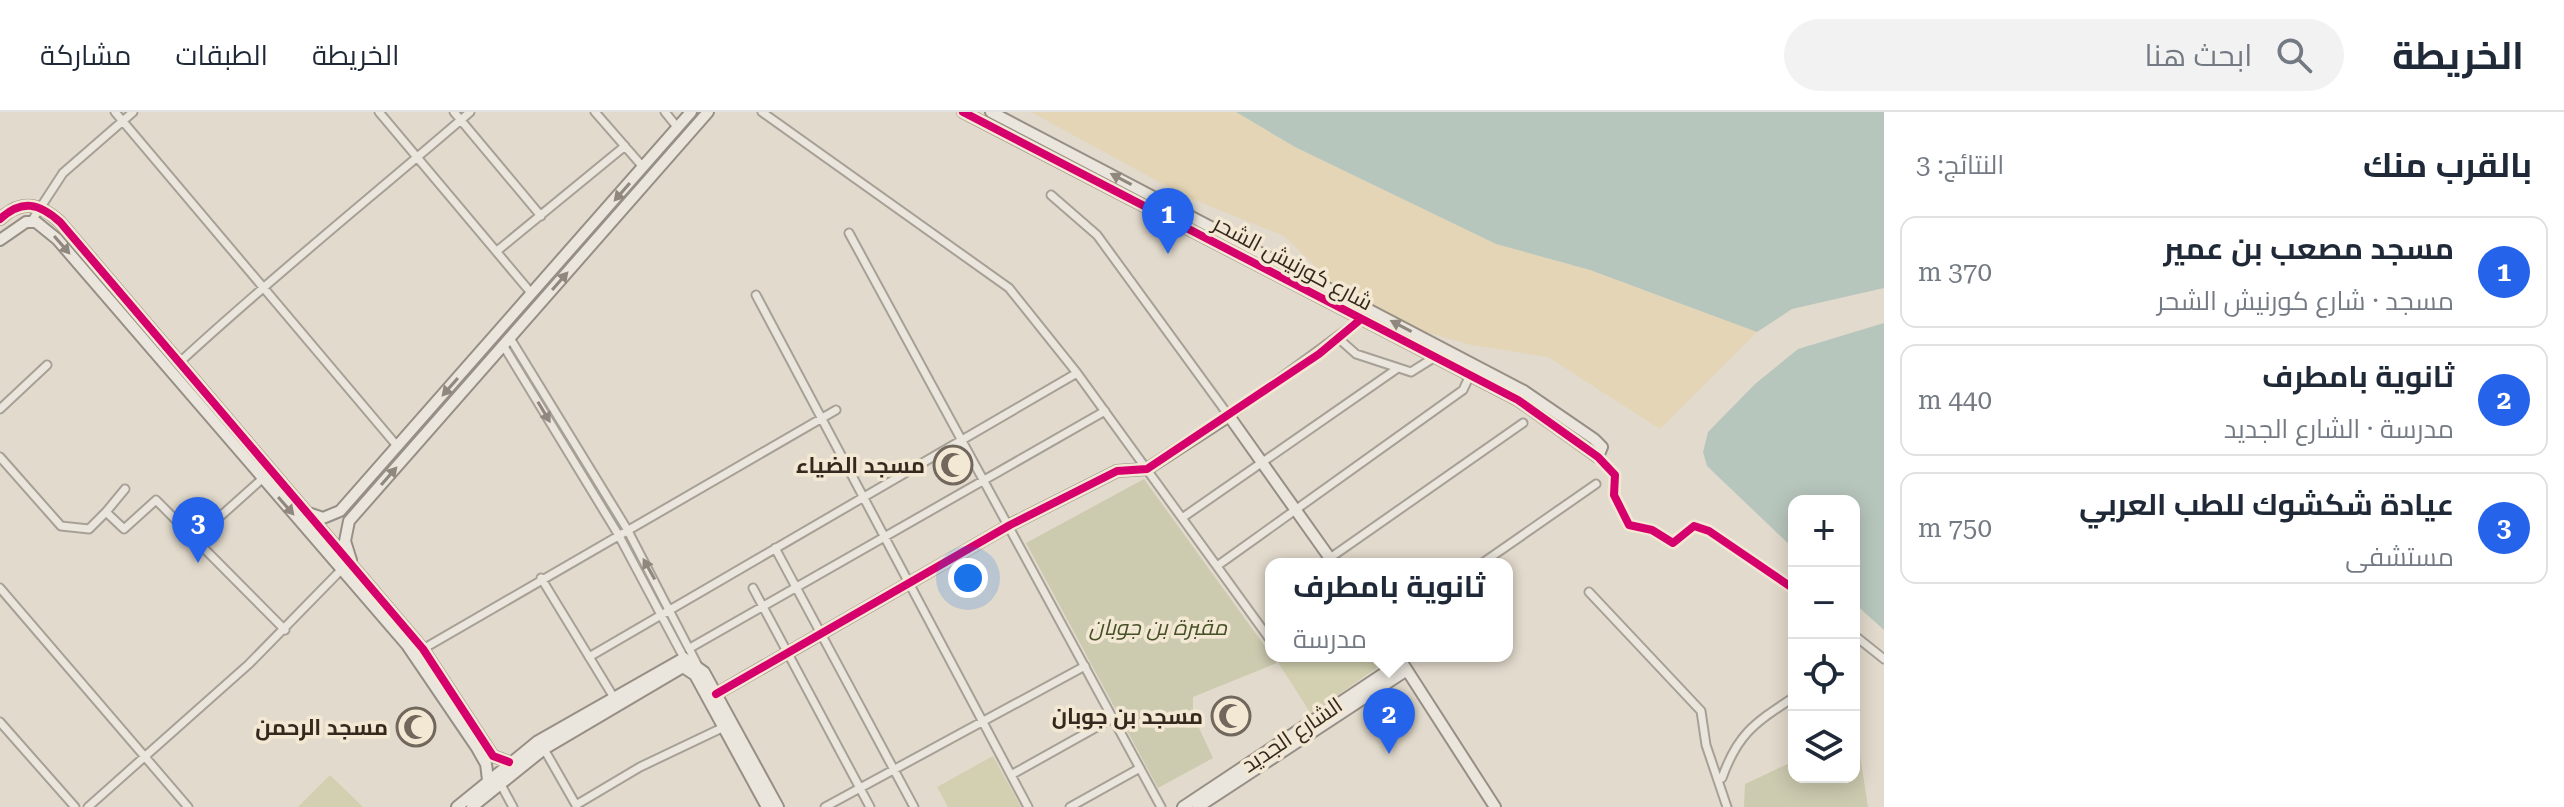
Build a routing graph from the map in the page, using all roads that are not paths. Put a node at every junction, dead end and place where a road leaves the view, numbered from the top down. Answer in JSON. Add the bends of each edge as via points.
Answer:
{"nodes":[{"id":1,"x":115,"y":112,"type":"edge"},
{"id":2,"x":133,"y":112,"type":"edge"},
{"id":3,"x":379,"y":112,"type":"edge"},
{"id":4,"x":454,"y":112,"type":"edge"},
{"id":5,"x":470,"y":112,"type":"edge"},
{"id":6,"x":595,"y":112,"type":"edge"},
{"id":7,"x":665,"y":112,"type":"edge"},
{"id":8,"x":691,"y":112,"type":"edge"},
{"id":9,"x":708,"y":112,"type":"edge"},
{"id":10,"x":762,"y":112,"type":"edge"},
{"id":11,"x":963,"y":112,"type":"edge"},
{"id":12,"x":991,"y":112,"type":"edge"},
{"id":13,"x":461,"y":120,"type":"junction"},
{"id":14,"x":122,"y":121,"type":"junction"},
{"id":15,"x":1017,"y":125,"type":"junction"},
{"id":16,"x":678,"y":128,"type":"junction"},
{"id":17,"x":1012,"y":137,"type":"junction"},
{"id":18,"x":625,"y":146,"type":"junction"},
{"id":19,"x":417,"y":157,"type":"junction"},
{"id":20,"x":643,"y":167,"type":"junction"},
{"id":21,"x":1051,"y":195,"type":"dead end"},
{"id":22,"x":41,"y":206,"type":"junction"},
{"id":23,"x":541,"y":216,"type":"junction"},
{"id":24,"x":0,"y":219,"type":"edge"},
{"id":25,"x":31,"y":222,"type":"junction"},
{"id":26,"x":849,"y":233,"type":"dead end"},
{"id":27,"x":0,"y":240,"type":"edge"},
{"id":28,"x":497,"y":251,"type":"junction"},
{"id":29,"x":1259,"y":251,"type":"junction"},
{"id":30,"x":1253,"y":262,"type":"junction"},
{"id":31,"x":262,"y":286,"type":"junction"},
{"id":32,"x":532,"y":294,"type":"junction"},
{"id":33,"x":756,"y":295,"type":"dead end"},
{"id":34,"x":1361,"y":319,"type":"junction"},
{"id":35,"x":1338,"y":338,"type":"junction"},
{"id":36,"x":506,"y":341,"type":"junction"},
{"id":37,"x":1435,"y":357,"type":"junction"},
{"id":38,"x":181,"y":361,"type":"junction"},
{"id":39,"x":47,"y":365,"type":"dead end"},
{"id":40,"x":1398,"y":368,"type":"junction"},
{"id":41,"x":1077,"y":373,"type":"junction"},
{"id":42,"x":1470,"y":375,"type":"junction"},
{"id":43,"x":0,"y":409,"type":"edge"},
{"id":44,"x":836,"y":410,"type":"dead end"},
{"id":45,"x":1105,"y":411,"type":"junction"},
{"id":46,"x":1229,"y":416,"type":"junction"},
{"id":47,"x":820,"y":419,"type":"junction"},
{"id":48,"x":231,"y":422,"type":"junction"},
{"id":49,"x":1523,"y":423,"type":"dead end"},
{"id":50,"x":415,"y":428,"type":"junction"},
{"id":51,"x":221,"y":431,"type":"junction"},
{"id":52,"x":423,"y":436,"type":"junction"},
{"id":53,"x":963,"y":439,"type":"junction"},
{"id":54,"x":398,"y":447,"type":"junction"},
{"id":55,"x":0,"y":457,"type":"edge"},
{"id":56,"x":1598,"y":457,"type":"junction"},
{"id":57,"x":1262,"y":462,"type":"junction"},
{"id":58,"x":1147,"y":469,"type":"junction"},
{"id":59,"x":262,"y":479,"type":"junction"},
{"id":60,"x":985,"y":480,"type":"junction"},
{"id":61,"x":1596,"y":484,"type":"dead end"},
{"id":62,"x":125,"y":489,"type":"dead end"},
{"id":63,"x":862,"y":497,"type":"junction"},
{"id":64,"x":1295,"y":509,"type":"junction"},
{"id":65,"x":340,"y":511,"type":"junction"},
{"id":66,"x":106,"y":512,"type":"junction"},
{"id":67,"x":306,"y":512,"type":"junction"},
{"id":68,"x":1182,"y":518,"type":"junction"},
{"id":69,"x":349,"y":521,"type":"junction"},
{"id":70,"x":1010,"y":525,"type":"junction"},
{"id":71,"x":627,"y":529,"type":"junction"},
{"id":72,"x":309,"y":532,"type":"junction"},
{"id":73,"x":618,"y":534,"type":"junction"},
{"id":74,"x":326,"y":535,"type":"junction"},
{"id":75,"x":884,"y":538,"type":"junction"},
{"id":76,"x":195,"y":539,"type":"junction"},
{"id":77,"x":775,"y":548,"type":"junction"},
{"id":78,"x":325,"y":551,"type":"junction"},
{"id":79,"x":1330,"y":558,"type":"edge"},
{"id":80,"x":1336,"y":558,"type":"edge"},
{"id":81,"x":1490,"y":558,"type":"edge"},
{"id":82,"x":353,"y":566,"type":"junction"},
{"id":83,"x":1217,"y":566,"type":"junction"},
{"id":84,"x":341,"y":570,"type":"junction"},
{"id":85,"x":541,"y":578,"type":"junction"},
{"id":86,"x":908,"y":584,"type":"junction"},
{"id":87,"x":1788,"y":585,"type":"edge"},
{"id":88,"x":0,"y":588,"type":"edge"},
{"id":89,"x":753,"y":588,"type":"dead end"},
{"id":90,"x":797,"y":588,"type":"junction"},
{"id":91,"x":1589,"y":592,"type":"dead end"},
{"id":92,"x":763,"y":607,"type":"junction"},
{"id":93,"x":671,"y":609,"type":"junction"},
{"id":94,"x":662,"y":614,"type":"junction"},
{"id":95,"x":285,"y":630,"type":"junction"},
{"id":96,"x":1265,"y":633,"type":"edge"},
{"id":97,"x":821,"y":634,"type":"junction"},
{"id":98,"x":1859,"y":639,"type":"edge"},
{"id":99,"x":423,"y":649,"type":"junction"},
{"id":100,"x":687,"y":653,"type":"junction"},
{"id":101,"x":787,"y":653,"type":"junction"},
{"id":102,"x":589,"y":657,"type":"junction"},
{"id":103,"x":1884,"y":659,"type":"edge"},
{"id":104,"x":1402,"y":663,"type":"edge"},
{"id":105,"x":1085,"y":666,"type":"junction"},
{"id":106,"x":716,"y":694,"type":"junction"},
{"id":107,"x":613,"y":696,"type":"junction"},
{"id":108,"x":1788,"y":702,"type":"edge"},
{"id":109,"x":1113,"y":718,"type":"junction"},
{"id":110,"x":0,"y":722,"type":"edge"},
{"id":111,"x":982,"y":722,"type":"junction"},
{"id":112,"x":724,"y":727,"type":"junction"},
{"id":113,"x":474,"y":735,"type":"junction"},
{"id":114,"x":544,"y":749,"type":"junction"},
{"id":115,"x":146,"y":757,"type":"junction"},
{"id":116,"x":509,"y":762,"type":"junction"},
{"id":117,"x":1140,"y":768,"type":"junction"},
{"id":118,"x":894,"y":770,"type":"junction"},
{"id":119,"x":1011,"y":775,"type":"junction"},
{"id":120,"x":1722,"y":778,"type":"dead end"},
{"id":121,"x":490,"y":785,"type":"junction"},
{"id":122,"x":860,"y":788,"type":"junction"},
{"id":123,"x":1214,"y":803,"type":"edge"},
{"id":124,"x":575,"y":806,"type":"edge"},
{"id":125,"x":75,"y":807,"type":"edge"},
{"id":126,"x":88,"y":807,"type":"edge"},
{"id":127,"x":188,"y":807,"type":"edge"},
{"id":128,"x":457,"y":807,"type":"edge"},
{"id":129,"x":472,"y":807,"type":"edge"},
{"id":130,"x":513,"y":807,"type":"edge"},
{"id":131,"x":767,"y":807,"type":"edge"},
{"id":132,"x":778,"y":807,"type":"edge"},
{"id":133,"x":825,"y":807,"type":"edge"},
{"id":134,"x":870,"y":807,"type":"edge"},
{"id":135,"x":914,"y":807,"type":"edge"},
{"id":136,"x":1028,"y":807,"type":"edge"},
{"id":137,"x":1070,"y":807,"type":"edge"},
{"id":138,"x":1161,"y":807,"type":"edge"},
{"id":139,"x":1183,"y":807,"type":"edge"},
{"id":140,"x":1198,"y":807,"type":"edge"},
{"id":141,"x":1495,"y":807,"type":"edge"},
{"id":142,"x":1727,"y":807,"type":"edge"}],
"edges":[{"from":1,"to":14,"type":"street"},
{"from":2,"to":14,"type":"street"},
{"from":3,"to":19,"type":"street"},
{"from":4,"to":13,"type":"street"},
{"from":5,"to":13,"type":"street"},
{"from":6,"to":18,"type":"street"},
{"from":7,"to":16,"type":"street"},
{"from":8,"to":16,"type":"street"},
{"from":36,"to":9,"type":"street","one_way":true},
{"from":10,"to":41,"type":"street","via":[[1009,288]]},
{"from":11,"to":17,"type":"street","name":"شارع كورنيش الشحر"},
{"from":12,"to":15,"type":"street","name":"شارع كورنيش الشحر"},
{"from":13,"to":19,"type":"street"},
{"from":13,"to":23,"type":"street"},
{"from":14,"to":22,"type":"street","via":[[63,173]]},
{"from":14,"to":31,"type":"street"},
{"from":15,"to":17,"type":"street"},
{"from":29,"to":15,"type":"street","name":"شارع كورنيش الشحر","one_way":true},
{"from":16,"to":20,"type":"street"},
{"from":17,"to":30,"type":"street","name":"شارع كورنيش الشحر"},
{"from":18,"to":20,"type":"street"},
{"from":18,"to":23,"type":"street"},
{"from":19,"to":28,"type":"street"},
{"from":19,"to":31,"type":"street"},
{"from":20,"to":32,"type":"street","one_way":true},
{"from":21,"to":46,"type":"street","via":[[1097,235]]},
{"from":22,"to":24,"type":"street","via":[[18,206]]},
{"from":22,"to":25,"type":"street"},
{"from":22,"to":38,"type":"street"},
{"from":23,"to":28,"type":"street"},
{"from":25,"to":27,"type":"street","via":[[16,226]]},
{"from":25,"to":51,"type":"street","one_way":true,"via":[[49,230]]},
{"from":26,"to":53,"type":"street"},
{"from":28,"to":32,"type":"street"},
{"from":29,"to":30,"type":"street"},
{"from":56,"to":29,"type":"street","name":"شارع كورنيش الشحر","one_way":true,"via":[[1602,447],[1594,439],[1524,391]]},
{"from":30,"to":34,"type":"street","name":"شارع كورنيش الشحر"},
{"from":31,"to":38,"type":"street"},
{"from":31,"to":54,"type":"street"},
{"from":32,"to":50,"type":"street","one_way":true},
{"from":33,"to":47,"type":"street"},
{"from":34,"to":35,"type":"street"},
{"from":34,"to":37,"type":"street","name":"شارع كورنيش الشحر"},
{"from":35,"to":40,"type":"street","via":[[1356,354]]},
{"from":35,"to":46,"type":"street"},
{"from":36,"to":52,"type":"street"},
{"from":36,"to":71,"type":"street"},
{"from":36,"to":73,"type":"street","one_way":true},
{"from":37,"to":40,"type":"street","via":[[1411,372]]},
{"from":37,"to":42,"type":"street","name":"شارع كورنيش الشحر"},
{"from":38,"to":48,"type":"street"},
{"from":39,"to":43,"type":"street"},
{"from":40,"to":57,"type":"street"},
{"from":41,"to":45,"type":"street"},
{"from":41,"to":53,"type":"street"},
{"from":42,"to":56,"type":"street","name":"شارع كورنيش الشحر","via":[[1518,400]]},
{"from":42,"to":64,"type":"street","via":[[1463,390]]},
{"from":44,"to":47,"type":"street"},
{"from":45,"to":58,"type":"street"},
{"from":45,"to":60,"type":"street"},
{"from":46,"to":57,"type":"street"},
{"from":46,"to":58,"type":"street"},
{"from":47,"to":63,"type":"street"},
{"from":47,"to":71,"type":"street"},
{"from":48,"to":51,"type":"street"},
{"from":48,"to":67,"type":"street"},
{"from":49,"to":80,"type":"street"},
{"from":50,"to":52,"type":"street"},
{"from":50,"to":54,"type":"street"},
{"from":51,"to":59,"type":"street"},
{"from":69,"to":52,"type":"street","one_way":true},
{"from":53,"to":60,"type":"street"},
{"from":53,"to":63,"type":"street"},
{"from":54,"to":65,"type":"street"},
{"from":55,"to":66,"type":"street","via":[[61,526],[89,529]]},
{"from":56,"to":87,"type":"street","via":[[1615,475],[1614,495],[1629,525],[1652,530],[1673,543],[1694,526],[1709,531]]},
{"from":57,"to":64,"type":"street"},
{"from":57,"to":68,"type":"street"},
{"from":58,"to":68,"type":"street"},
{"from":58,"to":70,"type":"street","via":[[1117,471]]},
{"from":59,"to":72,"type":"street","one_way":true},
{"from":59,"to":76,"type":"street"},
{"from":60,"to":70,"type":"street"},
{"from":60,"to":75,"type":"street"},
{"from":61,"to":81,"type":"street"},
{"from":62,"to":66,"type":"street"},
{"from":63,"to":75,"type":"street"},
{"from":63,"to":77,"type":"street"},
{"from":64,"to":79,"type":"street"},
{"from":64,"to":83,"type":"street"},
{"from":65,"to":67,"type":"street","via":[[323,518]]},
{"from":65,"to":74,"type":"street"},
{"from":66,"to":76,"type":"street","via":[[124,529],[156,500]]},
{"from":67,"to":74,"type":"street"},
{"from":68,"to":83,"type":"street"},
{"from":69,"to":74,"type":"street"},
{"from":69,"to":82,"type":"street","via":[[345,541]]},
{"from":70,"to":86,"type":"street"},
{"from":70,"to":105,"type":"street"},
{"from":71,"to":73,"type":"street"},
{"from":93,"to":71,"type":"street","one_way":true},
{"from":72,"to":74,"type":"street"},
{"from":72,"to":78,"type":"street"},
{"from":73,"to":85,"type":"street"},
{"from":73,"to":94,"type":"street"},
{"from":74,"to":78,"type":"street"},
{"from":74,"to":82,"type":"street"},
{"from":75,"to":86,"type":"street"},
{"from":75,"to":90,"type":"street"},
{"from":76,"to":95,"type":"street"},
{"from":77,"to":90,"type":"street"},
{"from":77,"to":93,"type":"street"},
{"from":78,"to":84,"type":"street"},
{"from":82,"to":99,"type":"street"},
{"from":83,"to":96,"type":"street"},
{"from":84,"to":95,"type":"street"},
{"from":84,"to":113,"type":"street","via":[[430,674]]},
{"from":85,"to":99,"type":"street"},
{"from":85,"to":102,"type":"street"},
{"from":86,"to":97,"type":"street"},
{"from":86,"to":111,"type":"street"},
{"from":88,"to":115,"type":"street"},
{"from":89,"to":92,"type":"street"},
{"from":90,"to":92,"type":"street"},
{"from":90,"to":97,"type":"street"},
{"from":91,"to":142,"type":"street","via":[[1701,711],[1706,745]]},
{"from":92,"to":100,"type":"street"},
{"from":92,"to":101,"type":"street"},
{"from":93,"to":94,"type":"street"},
{"from":93,"to":100,"type":"street"},
{"from":94,"to":100,"type":"street"},
{"from":94,"to":102,"type":"street"},
{"from":95,"to":115,"type":"street"},
{"from":97,"to":101,"type":"street"},
{"from":97,"to":118,"type":"street"},
{"from":98,"to":103,"type":"street"},
{"from":99,"to":113,"type":"street"},
{"from":100,"to":106,"type":"street"},
{"from":100,"to":107,"type":"street"},
{"from":101,"to":106,"type":"street"},
{"from":101,"to":122,"type":"street"},
{"from":102,"to":107,"type":"street"},
{"from":104,"to":123,"type":"street","name":"الشارع الجديد"},
{"from":104,"to":139,"type":"street","name":"الشارع الجديد"},
{"from":104,"to":141,"type":"street"},
{"from":105,"to":109,"type":"street"},
{"from":105,"to":111,"type":"street"},
{"from":106,"to":132,"type":"street"},
{"from":107,"to":116,"type":"street"},
{"from":108,"to":120,"type":"street","via":[[1742,737]]},
{"from":109,"to":117,"type":"street"},
{"from":109,"to":119,"type":"street"},
{"from":110,"to":125,"type":"street"},
{"from":111,"to":118,"type":"street"},
{"from":111,"to":119,"type":"street"},
{"from":112,"to":114,"type":"street","via":[[695,675],[683,667]]},
{"from":112,"to":124,"type":"street","via":[[640,767]]},
{"from":112,"to":131,"type":"street"},
{"from":113,"to":116,"type":"street","via":[[493,756]]},
{"from":113,"to":121,"type":"street"},
{"from":114,"to":121,"type":"street"},
{"from":114,"to":124,"type":"street"},
{"from":115,"to":126,"type":"street"},
{"from":115,"to":127,"type":"street"},
{"from":116,"to":121,"type":"street"},
{"from":117,"to":137,"type":"street"},
{"from":117,"to":138,"type":"street"},
{"from":118,"to":122,"type":"street"},
{"from":118,"to":135,"type":"street"},
{"from":119,"to":136,"type":"street"},
{"from":121,"to":128,"type":"street"},
{"from":121,"to":129,"type":"street"},
{"from":121,"to":130,"type":"street"},
{"from":122,"to":133,"type":"street"},
{"from":122,"to":134,"type":"street"},
{"from":123,"to":140,"type":"street","name":"الشارع الجديد"}]}
